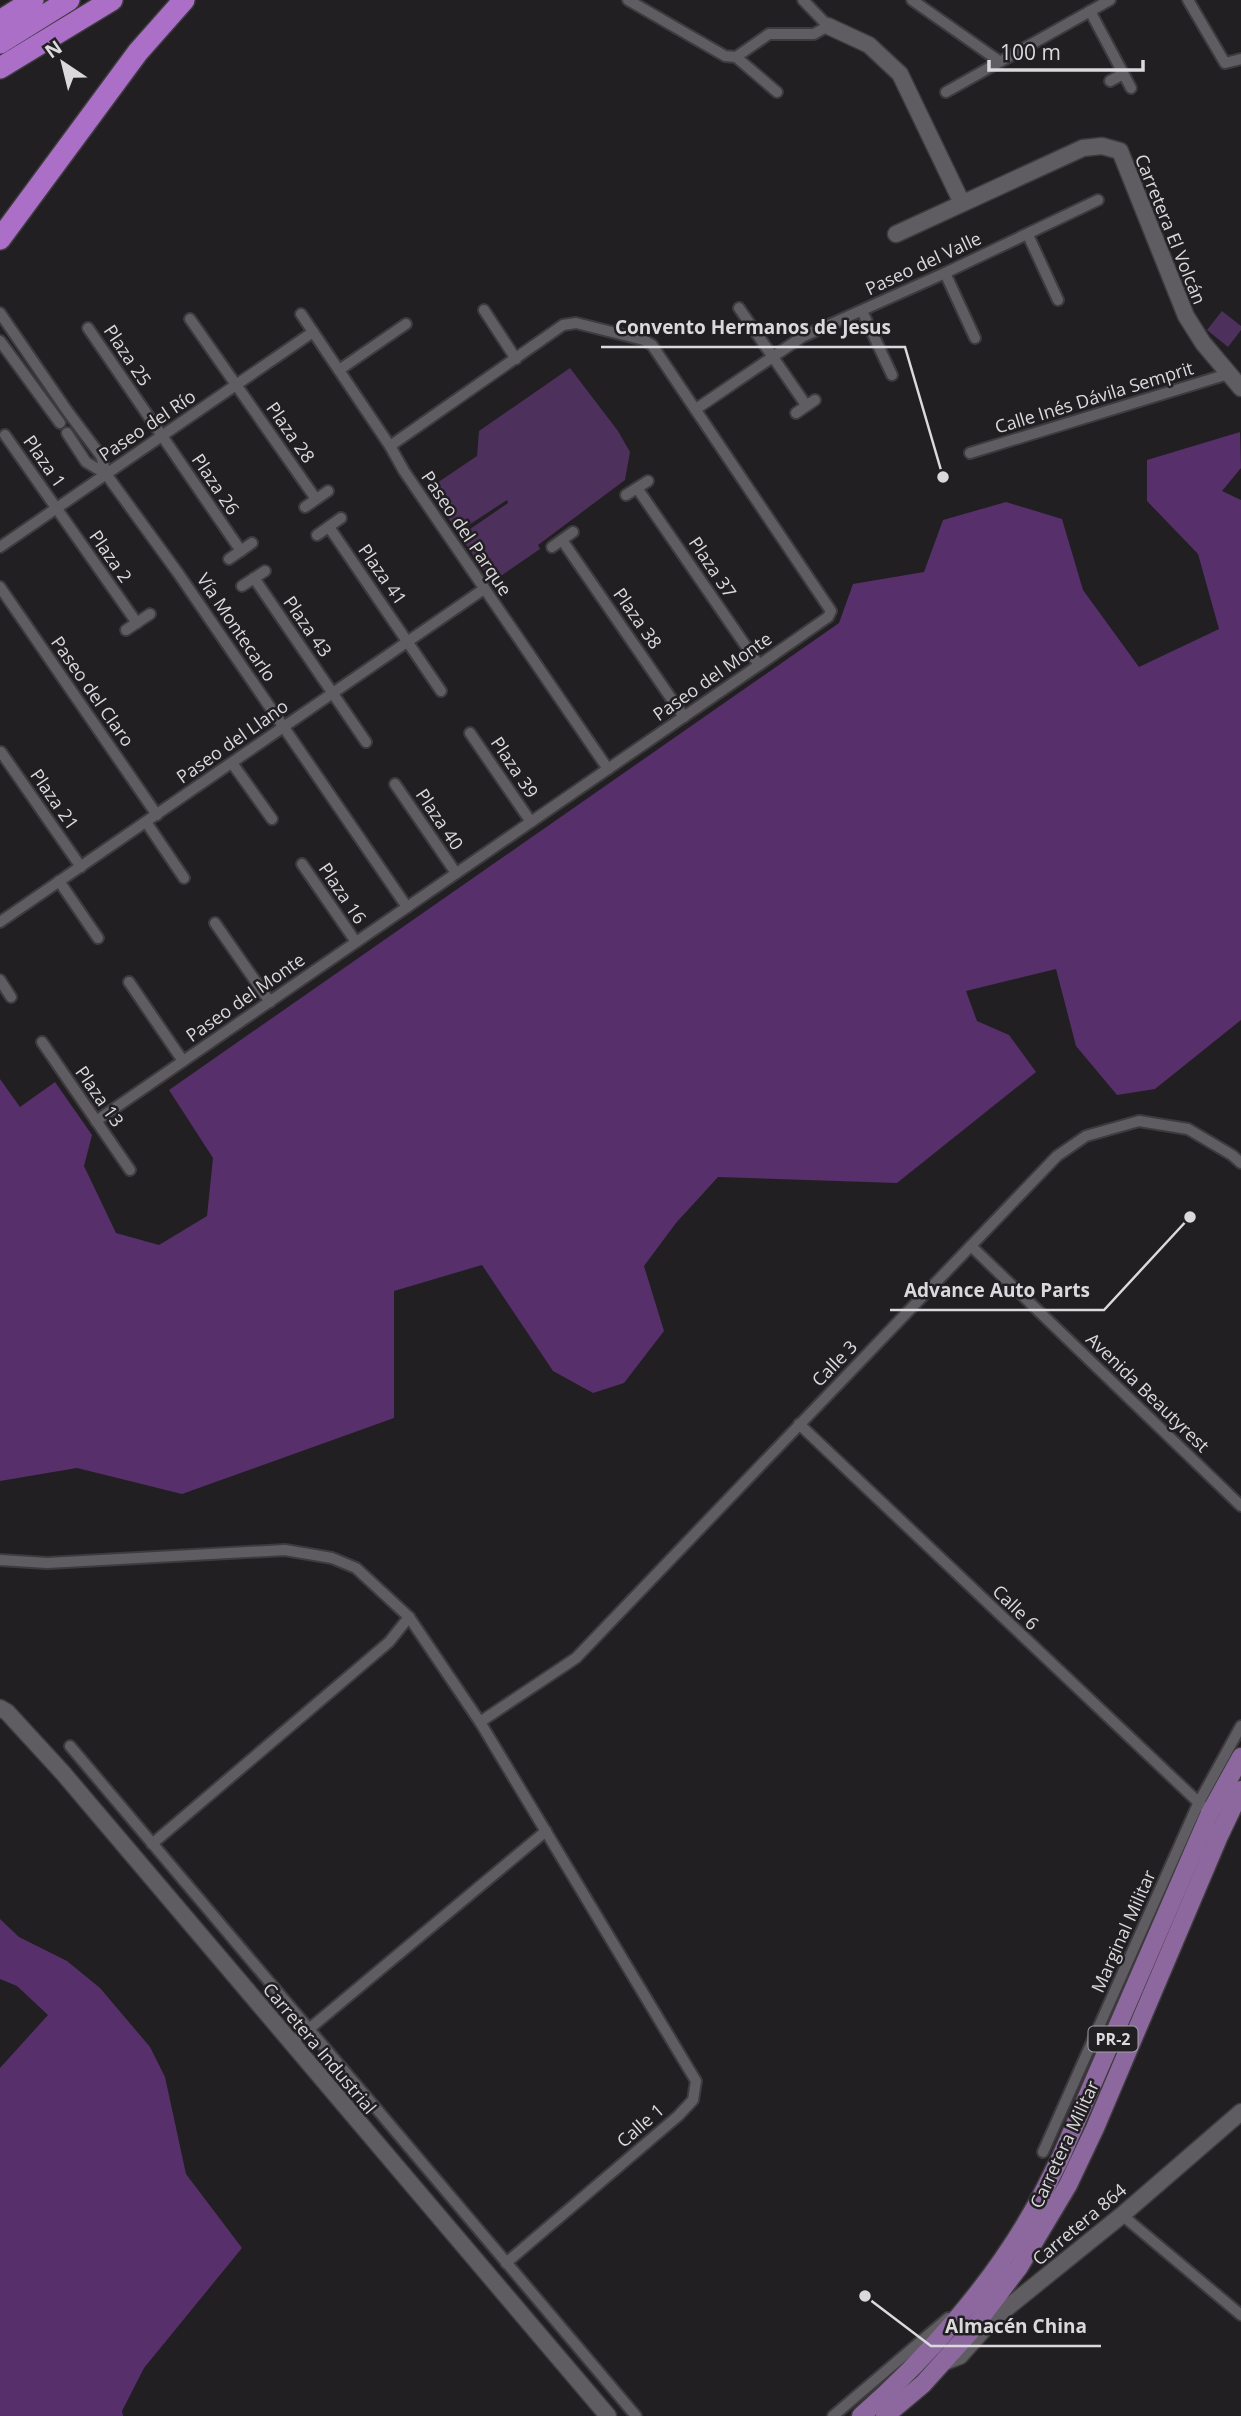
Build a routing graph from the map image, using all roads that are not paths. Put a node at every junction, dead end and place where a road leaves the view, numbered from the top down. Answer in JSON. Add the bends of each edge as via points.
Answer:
{"nodes":[{"id":1,"x":33,"y":0,"type":"edge"},
{"id":2,"x":69,"y":0,"type":"edge"},
{"id":3,"x":112,"y":0,"type":"edge"},
{"id":4,"x":184,"y":0,"type":"edge"},
{"id":5,"x":628,"y":0,"type":"edge"},
{"id":6,"x":803,"y":0,"type":"edge"},
{"id":7,"x":912,"y":0,"type":"edge"},
{"id":8,"x":1110,"y":0,"type":"edge"},
{"id":9,"x":1188,"y":0,"type":"edge"},
{"id":10,"x":1090,"y":11,"type":"junction"},
{"id":11,"x":0,"y":21,"type":"edge"},
{"id":12,"x":828,"y":26,"type":"junction"},
{"id":13,"x":0,"y":43,"type":"edge"},
{"id":14,"x":736,"y":57,"type":"junction"},
{"id":15,"x":1241,"y":59,"type":"edge"},
{"id":16,"x":999,"y":61,"type":"junction"},
{"id":17,"x":0,"y":68,"type":"edge"},
{"id":18,"x":1123,"y":74,"type":"junction"},
{"id":19,"x":1110,"y":81,"type":"dead end"},
{"id":20,"x":1131,"y":88,"type":"dead end"},
{"id":21,"x":777,"y":92,"type":"dead end"},
{"id":22,"x":946,"y":92,"type":"dead end"},
{"id":23,"x":1098,"y":200,"type":"dead end"},
{"id":24,"x":962,"y":203,"type":"junction"},
{"id":25,"x":896,"y":234,"type":"dead end"},
{"id":26,"x":1028,"y":234,"type":"junction"},
{"id":27,"x":0,"y":239,"type":"edge"},
{"id":28,"x":945,"y":273,"type":"junction"},
{"id":29,"x":1058,"y":300,"type":"dead end"},
{"id":30,"x":739,"y":308,"type":"dead end"},
{"id":31,"x":484,"y":310,"type":"dead end"},
{"id":32,"x":862,"y":310,"type":"junction"},
{"id":33,"x":1,"y":314,"type":"edge"},
{"id":34,"x":301,"y":314,"type":"dead end"},
{"id":35,"x":207,"y":319,"type":"dead end"},
{"id":36,"x":406,"y":324,"type":"dead end"},
{"id":37,"x":88,"y":328,"type":"dead end"},
{"id":38,"x":313,"y":332,"type":"junction"},
{"id":39,"x":975,"y":338,"type":"dead end"},
{"id":40,"x":0,"y":341,"type":"edge"},
{"id":41,"x":772,"y":356,"type":"junction"},
{"id":42,"x":516,"y":359,"type":"junction"},
{"id":43,"x":339,"y":370,"type":"junction"},
{"id":44,"x":1228,"y":374,"type":"junction"},
{"id":45,"x":892,"y":375,"type":"dead end"},
{"id":46,"x":237,"y":385,"type":"junction"},
{"id":47,"x":1241,"y":388,"type":"edge"},
{"id":48,"x":696,"y":409,"type":"junction"},
{"id":49,"x":796,"y":413,"type":"dead end"},
{"id":50,"x":60,"y":423,"type":"dead end"},
{"id":51,"x":66,"y":433,"type":"dead end"},
{"id":52,"x":5,"y":435,"type":"dead end"},
{"id":53,"x":162,"y":436,"type":"junction"},
{"id":54,"x":390,"y":446,"type":"junction"},
{"id":55,"x":970,"y":453,"type":"dead end"},
{"id":56,"x":106,"y":474,"type":"junction"},
{"id":57,"x":648,"y":481,"type":"dead end"},
{"id":58,"x":638,"y":488,"type":"junction"},
{"id":59,"x":328,"y":491,"type":"dead end"},
{"id":60,"x":626,"y":495,"type":"dead end"},
{"id":61,"x":316,"y":499,"type":"junction"},
{"id":62,"x":57,"y":508,"type":"junction"},
{"id":63,"x":305,"y":508,"type":"dead end"},
{"id":64,"x":341,"y":518,"type":"dead end"},
{"id":65,"x":328,"y":527,"type":"junction"},
{"id":66,"x":573,"y":532,"type":"dead end"},
{"id":67,"x":317,"y":535,"type":"dead end"},
{"id":68,"x":562,"y":540,"type":"junction"},
{"id":69,"x":252,"y":543,"type":"dead end"},
{"id":70,"x":0,"y":547,"type":"edge"},
{"id":71,"x":552,"y":547,"type":"dead end"},
{"id":72,"x":241,"y":551,"type":"junction"},
{"id":73,"x":229,"y":559,"type":"dead end"},
{"id":74,"x":265,"y":570,"type":"dead end"},
{"id":75,"x":254,"y":578,"type":"junction"},
{"id":76,"x":242,"y":586,"type":"dead end"},
{"id":77,"x":0,"y":587,"type":"edge"},
{"id":78,"x":484,"y":589,"type":"junction"},
{"id":79,"x":150,"y":614,"type":"dead end"},
{"id":80,"x":137,"y":623,"type":"junction"},
{"id":81,"x":126,"y":630,"type":"dead end"},
{"id":82,"x":408,"y":642,"type":"junction"},
{"id":83,"x":759,"y":665,"type":"junction"},
{"id":84,"x":441,"y":691,"type":"dead end"},
{"id":85,"x":333,"y":693,"type":"junction"},
{"id":86,"x":684,"y":717,"type":"junction"},
{"id":87,"x":284,"y":727,"type":"junction"},
{"id":88,"x":470,"y":733,"type":"dead end"},
{"id":89,"x":366,"y":742,"type":"dead end"},
{"id":90,"x":1,"y":752,"type":"edge"},
{"id":91,"x":232,"y":762,"type":"junction"},
{"id":92,"x":608,"y":769,"type":"junction"},
{"id":93,"x":395,"y":784,"type":"dead end"},
{"id":94,"x":157,"y":815,"type":"junction"},
{"id":95,"x":272,"y":820,"type":"dead end"},
{"id":96,"x":146,"y":822,"type":"junction"},
{"id":97,"x":531,"y":822,"type":"junction"},
{"id":98,"x":302,"y":863,"type":"dead end"},
{"id":99,"x":81,"y":867,"type":"junction"},
{"id":100,"x":456,"y":873,"type":"junction"},
{"id":101,"x":184,"y":878,"type":"dead end"},
{"id":102,"x":59,"y":881,"type":"junction"},
{"id":103,"x":407,"y":907,"type":"junction"},
{"id":104,"x":2,"y":917,"type":"edge"},
{"id":105,"x":215,"y":923,"type":"dead end"},
{"id":106,"x":98,"y":938,"type":"dead end"},
{"id":107,"x":356,"y":942,"type":"junction"},
{"id":108,"x":0,"y":980,"type":"edge"},
{"id":109,"x":129,"y":982,"type":"dead end"},
{"id":110,"x":11,"y":997,"type":"dead end"},
{"id":111,"x":270,"y":1002,"type":"junction"},
{"id":112,"x":42,"y":1042,"type":"dead end"},
{"id":113,"x":183,"y":1061,"type":"junction"},
{"id":114,"x":96,"y":1121,"type":"junction"},
{"id":115,"x":1241,"y":1163,"type":"edge"},
{"id":116,"x":130,"y":1170,"type":"dead end"},
{"id":117,"x":971,"y":1246,"type":"junction"},
{"id":118,"x":799,"y":1424,"type":"junction"},
{"id":119,"x":1241,"y":1506,"type":"edge"},
{"id":120,"x":0,"y":1560,"type":"edge"},
{"id":121,"x":409,"y":1617,"type":"junction"},
{"id":122,"x":0,"y":1708,"type":"edge"},
{"id":123,"x":480,"y":1722,"type":"junction"},
{"id":124,"x":1241,"y":1726,"type":"edge"},
{"id":125,"x":70,"y":1746,"type":"dead end"},
{"id":126,"x":1241,"y":1757,"type":"edge"},
{"id":127,"x":1241,"y":1790,"type":"edge"},
{"id":128,"x":1211,"y":1814,"type":"junction"},
{"id":129,"x":546,"y":1831,"type":"junction"},
{"id":130,"x":152,"y":1844,"type":"junction"},
{"id":131,"x":309,"y":2029,"type":"junction"},
{"id":132,"x":291,"y":2044,"type":"junction"},
{"id":133,"x":1067,"y":2098,"type":"junction"},
{"id":134,"x":1241,"y":2112,"type":"edge"},
{"id":135,"x":1078,"y":2117,"type":"junction"},
{"id":136,"x":1043,"y":2152,"type":"dead end"},
{"id":137,"x":1122,"y":2215,"type":"junction"},
{"id":138,"x":1002,"y":2257,"type":"junction"},
{"id":139,"x":506,"y":2263,"type":"junction"},
{"id":140,"x":1019,"y":2267,"type":"junction"},
{"id":141,"x":1041,"y":2281,"type":"junction"},
{"id":142,"x":976,"y":2294,"type":"junction"},
{"id":143,"x":1241,"y":2315,"type":"edge"},
{"id":144,"x":942,"y":2363,"type":"junction"},
{"id":145,"x":887,"y":2414,"type":"edge"},
{"id":146,"x":608,"y":2416,"type":"edge"},
{"id":147,"x":636,"y":2416,"type":"edge"},
{"id":148,"x":833,"y":2416,"type":"edge"},
{"id":149,"x":860,"y":2416,"type":"edge"}],
"edges":[{"from":1,"to":11,"type":"highway"},
{"from":2,"to":13,"type":"highway"},
{"from":3,"to":17,"type":"highway"},
{"from":4,"to":27,"type":"highway","via":[[138,52]]},
{"from":5,"to":14,"type":"street","via":[[725,56]]},
{"from":6,"to":12,"type":"street"},
{"from":7,"to":16,"type":"street"},
{"from":8,"to":10,"type":"street"},
{"from":9,"to":15,"type":"street","via":[[1225,62]]},
{"from":10,"to":16,"type":"street"},
{"from":10,"to":18,"type":"street"},
{"from":12,"to":14,"type":"street","via":[[814,34],[769,34]]},
{"from":12,"to":24,"type":"street","via":[[869,45],[900,74]]},
{"from":14,"to":21,"type":"street"},
{"from":16,"to":22,"type":"street"},
{"from":18,"to":19,"type":"street"},
{"from":18,"to":20,"type":"street"},
{"from":23,"to":26,"type":"street","name":"Paseo del Valle"},
{"from":24,"to":25,"type":"street","name":"Carretera El Volcán"},
{"from":24,"to":44,"type":"street","name":"Carretera El Volcán","via":[[1083,148],[1102,146],[1120,151],[1185,316]]},
{"from":26,"to":28,"type":"street","name":"Paseo del Valle"},
{"from":26,"to":29,"type":"street"},
{"from":28,"to":32,"type":"street","name":"Paseo del Valle"},
{"from":28,"to":39,"type":"street"},
{"from":30,"to":41,"type":"street"},
{"from":31,"to":42,"type":"street"},
{"from":32,"to":41,"type":"street","name":"Paseo del Valle"},
{"from":32,"to":45,"type":"street"},
{"from":33,"to":56,"type":"street","name":"Vía Montecarlo","via":[[101,456]]},
{"from":34,"to":38,"type":"street","name":"Paseo del Parque"},
{"from":35,"to":46,"type":"street","name":"Plaza 28","via":[[193,323]]},
{"from":36,"to":43,"type":"street"},
{"from":37,"to":53,"type":"street","name":"Plaza 25"},
{"from":38,"to":43,"type":"street","name":"Paseo del Parque"},
{"from":38,"to":46,"type":"street","name":"Paseo del Río"},
{"from":40,"to":50,"type":"street"},
{"from":41,"to":48,"type":"street","name":"Paseo del Valle"},
{"from":41,"to":49,"type":"street","via":[[811,403]]},
{"from":42,"to":48,"type":"street","name":"Paseo del Monte","via":[[563,325],[576,323],[644,341],[652,345]]},
{"from":42,"to":54,"type":"street","name":"Paseo del Monte"},
{"from":43,"to":54,"type":"street","name":"Paseo del Parque"},
{"from":44,"to":47,"type":"street","name":"Carretera El Volcán"},
{"from":44,"to":55,"type":"street","name":"Calle Inés Dávila Semprit"},
{"from":46,"to":53,"type":"street","name":"Paseo del Río"},
{"from":46,"to":61,"type":"street","name":"Plaza 28"},
{"from":48,"to":83,"type":"street","name":"Paseo del Monte","via":[[831,611]]},
{"from":51,"to":56,"type":"street","name":"Vía Montecarlo","via":[[86,462]]},
{"from":52,"to":62,"type":"street","name":"Plaza 1"},
{"from":53,"to":56,"type":"street","name":"Paseo del Río"},
{"from":53,"to":72,"type":"street","name":"Plaza 26"},
{"from":54,"to":78,"type":"street","name":"Paseo del Parque"},
{"from":56,"to":62,"type":"street","name":"Paseo del Río"},
{"from":56,"to":87,"type":"street","name":"Vía Montecarlo"},
{"from":57,"to":58,"type":"street"},
{"from":58,"to":60,"type":"street"},
{"from":58,"to":83,"type":"street","name":"Plaza 37"},
{"from":59,"to":61,"type":"street"},
{"from":61,"to":63,"type":"street"},
{"from":62,"to":70,"type":"street","name":"Paseo del Río"},
{"from":62,"to":80,"type":"street","name":"Plaza 2"},
{"from":64,"to":65,"type":"street"},
{"from":65,"to":67,"type":"street"},
{"from":65,"to":82,"type":"street","name":"Plaza 41"},
{"from":66,"to":68,"type":"street"},
{"from":68,"to":71,"type":"street"},
{"from":68,"to":86,"type":"street","name":"Plaza 38"},
{"from":69,"to":72,"type":"street"},
{"from":72,"to":73,"type":"street"},
{"from":74,"to":75,"type":"street"},
{"from":75,"to":76,"type":"street"},
{"from":75,"to":85,"type":"street","name":"Plaza 43"},
{"from":77,"to":94,"type":"street","name":"Paseo del Claro"},
{"from":78,"to":82,"type":"street","name":"Paseo del Llano"},
{"from":78,"to":92,"type":"street","name":"Paseo del Parque"},
{"from":79,"to":80,"type":"street"},
{"from":80,"to":81,"type":"street"},
{"from":82,"to":84,"type":"street","name":"Plaza 41"},
{"from":82,"to":85,"type":"street","name":"Paseo del Llano"},
{"from":83,"to":86,"type":"street","name":"Paseo del Monte"},
{"from":85,"to":87,"type":"street","name":"Paseo del Llano"},
{"from":85,"to":89,"type":"street","name":"Plaza 43"},
{"from":86,"to":92,"type":"street","name":"Paseo del Monte"},
{"from":87,"to":91,"type":"street","name":"Paseo del Llano"},
{"from":87,"to":103,"type":"street","name":"Vía Montecarlo"},
{"from":88,"to":97,"type":"street","name":"Plaza 39"},
{"from":90,"to":99,"type":"street","name":"Plaza 21"},
{"from":91,"to":94,"type":"street","name":"Paseo del Llano"},
{"from":91,"to":95,"type":"street"},
{"from":92,"to":97,"type":"street","name":"Paseo del Monte"},
{"from":93,"to":100,"type":"street","name":"Plaza 40"},
{"from":94,"to":96,"type":"street","name":"Paseo del Llano"},
{"from":96,"to":99,"type":"street","name":"Paseo del Llano"},
{"from":96,"to":101,"type":"street"},
{"from":97,"to":100,"type":"street","name":"Paseo del Monte"},
{"from":98,"to":107,"type":"street","name":"Plaza 16"},
{"from":99,"to":102,"type":"street","name":"Paseo del Llano"},
{"from":100,"to":103,"type":"street","name":"Paseo del Monte"},
{"from":102,"to":104,"type":"street","name":"Paseo del Llano"},
{"from":102,"to":106,"type":"street"},
{"from":103,"to":107,"type":"street","name":"Paseo del Monte"},
{"from":105,"to":111,"type":"street"},
{"from":107,"to":111,"type":"street","name":"Paseo del Monte"},
{"from":108,"to":110,"type":"street"},
{"from":109,"to":113,"type":"street"},
{"from":111,"to":113,"type":"street","name":"Paseo del Monte"},
{"from":112,"to":114,"type":"street","name":"Plaza 13"},
{"from":113,"to":114,"type":"street","name":"Paseo del Monte"},
{"from":114,"to":116,"type":"street","name":"Plaza 13"},
{"from":115,"to":117,"type":"street","name":"Calle 3","via":[[1188,1129],[1139,1121],[1086,1136],[1057,1156]]},
{"from":117,"to":118,"type":"street","name":"Calle 3"},
{"from":117,"to":119,"type":"street","name":"Avenida Beautyrest"},
{"from":118,"to":123,"type":"street","name":"Calle 3","via":[[576,1658]]},
{"from":118,"to":128,"type":"street","name":"Calle 6"},
{"from":120,"to":121,"type":"street","name":"Calle 1","via":[[47,1563],[285,1550],[332,1558],[356,1568]]},
{"from":121,"to":123,"type":"street","name":"Calle 1"},
{"from":121,"to":130,"type":"street","via":[[389,1642]]},
{"from":122,"to":132,"type":"street","name":"Carretera Industrial","via":[[63,1773]]},
{"from":123,"to":129,"type":"street","name":"Calle 1"},
{"from":124,"to":128,"type":"street","name":"Marginal Militar"},
{"from":125,"to":130,"type":"street"},
{"from":126,"to":128,"type":"main road","name":"Carretera Militar","number":"PR-2"},
{"from":127,"to":128,"type":"main road","name":"Carretera Militar","number":"PR-2"},
{"from":128,"to":133,"type":"street","name":"Marginal Militar"},
{"from":128,"to":135,"type":"main road","name":"Carretera Militar","number":"PR-2"},
{"from":128,"to":140,"type":"main road","name":"Carretera Militar","number":"PR-2","via":[[1080,2160]]},
{"from":129,"to":131,"type":"street"},
{"from":129,"to":139,"type":"street","name":"Calle 1","via":[[696,2081],[692,2100],[678,2116]]},
{"from":130,"to":131,"type":"street"},
{"from":131,"to":132,"type":"street"},
{"from":131,"to":139,"type":"street"},
{"from":132,"to":146,"type":"street","name":"Carretera Industrial"},
{"from":133,"to":135,"type":"street"},
{"from":133,"to":136,"type":"street","name":"Marginal Militar"},
{"from":134,"to":137,"type":"street","name":"Carretera 864"},
{"from":135,"to":138,"type":"main road","name":"Carretera Militar","number":"PR-2","via":[[1032,2213]]},
{"from":137,"to":141,"type":"street","name":"Carretera 864"},
{"from":137,"to":143,"type":"street"},
{"from":138,"to":140,"type":"street"},
{"from":138,"to":142,"type":"main road","name":"Carretera Militar","number":"PR-2"},
{"from":139,"to":147,"type":"street"},
{"from":140,"to":141,"type":"street"},
{"from":140,"to":144,"type":"main road","name":"Carretera Militar","number":"PR-2"},
{"from":141,"to":144,"type":"street","name":"Carretera 864","via":[[992,2320],[960,2356]]},
{"from":142,"to":148,"type":"street"},
{"from":142,"to":149,"type":"main road","name":"Carretera Militar","number":"PR-2","via":[[915,2365]]},
{"from":144,"to":145,"type":"main road","name":"Carretera Militar","number":"PR-2"}]}
